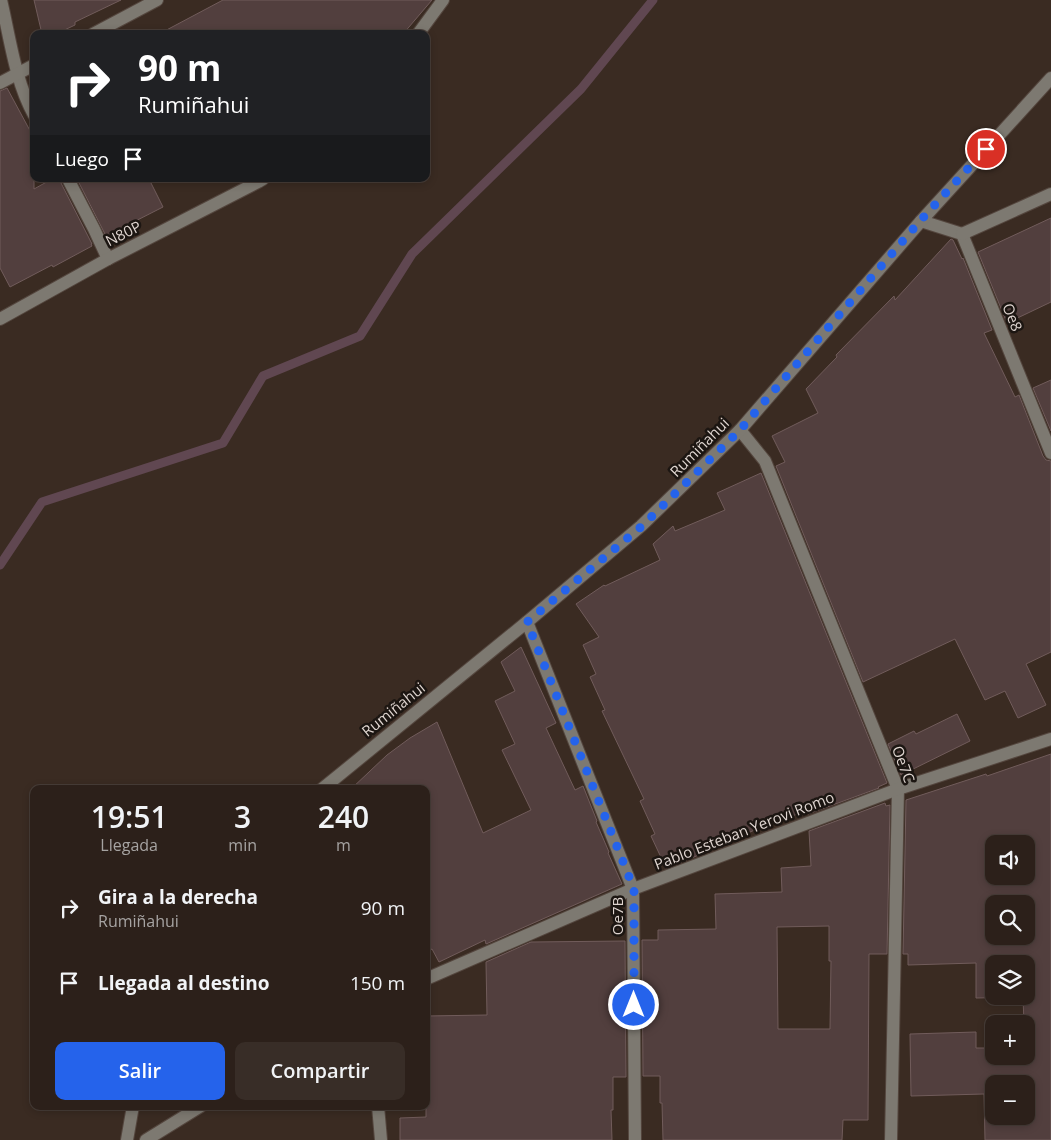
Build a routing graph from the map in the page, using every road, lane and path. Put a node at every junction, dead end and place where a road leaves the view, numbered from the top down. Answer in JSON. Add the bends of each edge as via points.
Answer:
{"nodes":[{"id":1,"x":1,"y":0,"type":"edge"},
{"id":2,"x":157,"y":0,"type":"edge"},
{"id":3,"x":443,"y":0,"type":"edge"},
{"id":4,"x":101,"y":30,"type":"edge"},
{"id":5,"x":421,"y":30,"type":"edge"},
{"id":6,"x":30,"y":67,"type":"edge"},
{"id":7,"x":18,"y":74,"type":"junction"},
{"id":8,"x":1051,"y":78,"type":"edge"},
{"id":9,"x":0,"y":83,"type":"edge"},
{"id":10,"x":30,"y":108,"type":"edge"},
{"id":11,"x":70,"y":182,"type":"edge"},
{"id":12,"x":258,"y":182,"type":"edge"},
{"id":13,"x":1051,"y":194,"type":"edge"},
{"id":14,"x":920,"y":221,"type":"junction"},
{"id":15,"x":962,"y":234,"type":"junction"},
{"id":16,"x":108,"y":259,"type":"junction"},
{"id":17,"x":0,"y":319,"type":"edge"},
{"id":18,"x":740,"y":430,"type":"junction"},
{"id":19,"x":1051,"y":453,"type":"edge"},
{"id":20,"x":527,"y":622,"type":"junction"},
{"id":21,"x":1051,"y":739,"type":"edge"},
{"id":22,"x":327,"y":785,"type":"edge"},
{"id":23,"x":898,"y":789,"type":"junction"},
{"id":24,"x":634,"y":889,"type":"junction"},
{"id":25,"x":430,"y":977,"type":"edge"},
{"id":26,"x":132,"y":1110,"type":"edge"},
{"id":27,"x":195,"y":1110,"type":"edge"},
{"id":28,"x":378,"y":1110,"type":"edge"},
{"id":29,"x":127,"y":1140,"type":"edge"},
{"id":30,"x":146,"y":1140,"type":"edge"},
{"id":31,"x":381,"y":1140,"type":"edge"},
{"id":32,"x":635,"y":1140,"type":"edge"},
{"id":33,"x":891,"y":1140,"type":"edge"}],
"edges":[{"from":1,"to":7,"type":"street"},
{"from":2,"to":4,"type":"street"},
{"from":3,"to":5,"type":"street"},
{"from":6,"to":7,"type":"street"},
{"from":7,"to":9,"type":"street"},
{"from":7,"to":10,"type":"street"},
{"from":8,"to":14,"type":"street","name":"Rumiñahui"},
{"from":11,"to":16,"type":"street"},
{"from":12,"to":16,"type":"street","name":"N80P"},
{"from":13,"to":15,"type":"street"},
{"from":14,"to":15,"type":"street"},
{"from":14,"to":18,"type":"street","name":"Rumiñahui"},
{"from":15,"to":19,"type":"street","name":"Oe8"},
{"from":16,"to":17,"type":"street","name":"N80P"},
{"from":18,"to":20,"type":"street","name":"Rumiñahui","via":[[642,526]]},
{"from":18,"to":23,"type":"street","name":"Oe7C","via":[[765,461]]},
{"from":20,"to":22,"type":"street","name":"Rumiñahui"},
{"from":20,"to":24,"type":"street","name":"Oe7B"},
{"from":21,"to":23,"type":"street","name":"Pablo Esteban Yerovi Romo"},
{"from":23,"to":24,"type":"street","name":"Pablo Esteban Yerovi Romo"},
{"from":23,"to":33,"type":"street","name":"Oe7C"},
{"from":24,"to":25,"type":"street","name":"Pablo Esteban Yerovi Romo"},
{"from":24,"to":32,"type":"street","name":"Oe7B"},
{"from":26,"to":29,"type":"street"},
{"from":27,"to":30,"type":"street"},
{"from":28,"to":31,"type":"street"}]}
